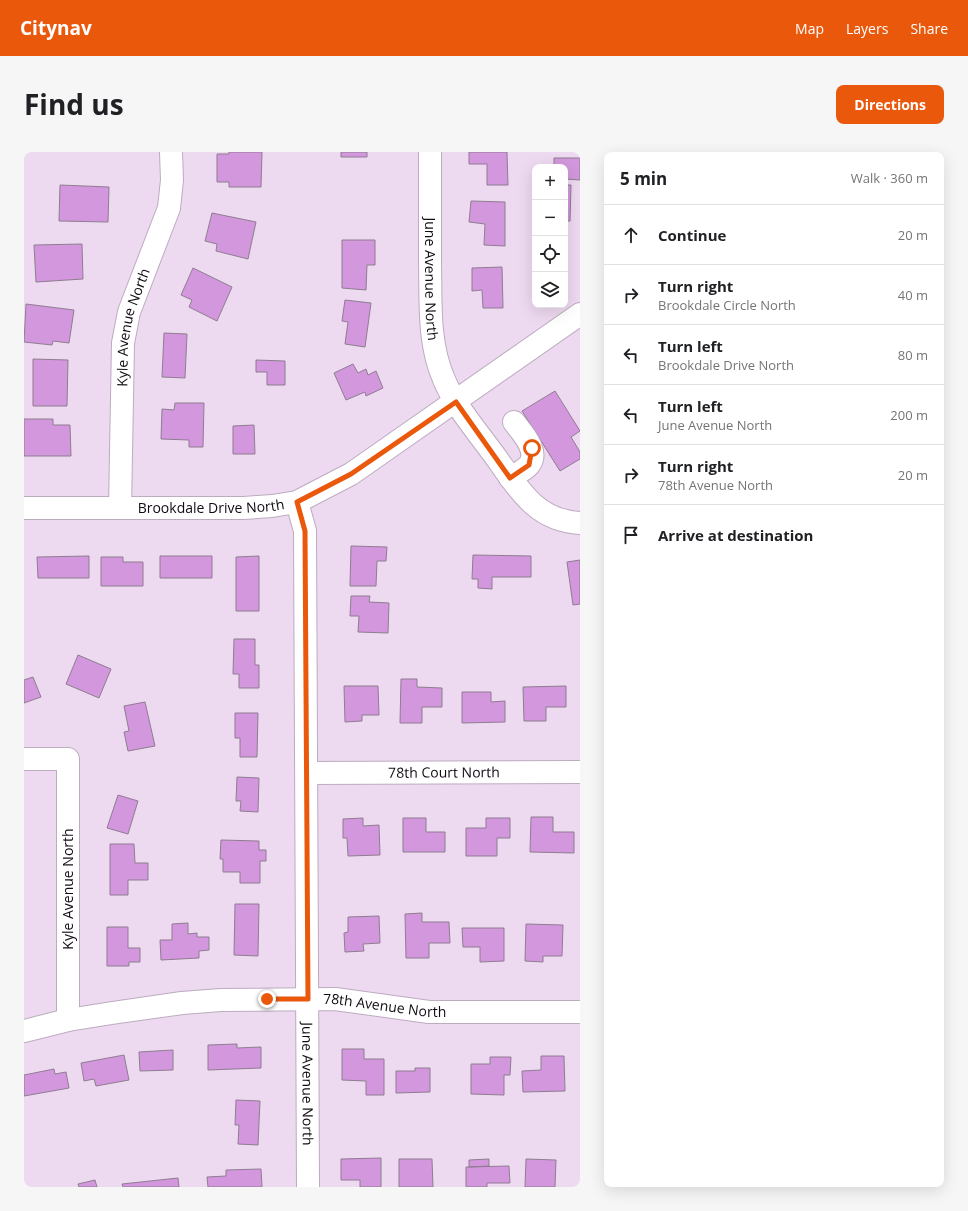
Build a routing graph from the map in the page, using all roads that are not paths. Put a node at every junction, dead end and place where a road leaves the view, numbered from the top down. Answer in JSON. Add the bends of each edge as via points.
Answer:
{"nodes":[{"id":1,"x":171,"y":152,"type":"edge"},
{"id":2,"x":430,"y":152,"type":"edge"},
{"id":3,"x":580,"y":314,"type":"edge"},
{"id":4,"x":456,"y":402,"type":"junction"},
{"id":5,"x":514,"y":422,"type":"dead end"},
{"id":6,"x":510,"y":478,"type":"junction"},
{"id":7,"x":297,"y":502,"type":"junction"},
{"id":8,"x":24,"y":508,"type":"edge"},
{"id":9,"x":120,"y":508,"type":"junction"},
{"id":10,"x":580,"y":523,"type":"edge"},
{"id":11,"x":24,"y":759,"type":"edge"},
{"id":12,"x":307,"y":772,"type":"junction"},
{"id":13,"x":580,"y":772,"type":"edge"},
{"id":14,"x":308,"y":999,"type":"junction"},
{"id":15,"x":580,"y":1012,"type":"edge"},
{"id":16,"x":68,"y":1020,"type":"junction"},
{"id":17,"x":24,"y":1031,"type":"edge"},
{"id":18,"x":308,"y":1187,"type":"edge"}],
"edges":[{"from":1,"to":9,"type":"street","name":"Kyle Avenue North","via":[[169,208],[129,312],[123,343]]},
{"from":2,"to":4,"type":"street","name":"June Avenue North","via":[[431,312],[434,345],[442,377]]},
{"from":3,"to":4,"type":"street","name":"Brookdale Drive North"},
{"from":4,"to":6,"type":"street","name":"June Avenue North"},
{"from":4,"to":7,"type":"street","name":"Brookdale Drive North","via":[[351,474]]},
{"from":5,"to":6,"type":"street","via":[[532,448],[529,465]]},
{"from":6,"to":10,"type":"street","name":"June Avenue North","via":[[531,504],[550,517]]},
{"from":7,"to":9,"type":"street","name":"Brookdale Drive North","via":[[244,508]]},
{"from":7,"to":12,"type":"street","name":"June Avenue North","via":[[305,531]]},
{"from":8,"to":9,"type":"street","name":"Brookdale Drive North"},
{"from":11,"to":16,"type":"street","name":"Kyle Avenue North","via":[[68,759]]},
{"from":12,"to":13,"type":"street","name":"78th Court North"},
{"from":12,"to":14,"type":"street","name":"June Avenue North"},
{"from":14,"to":15,"type":"street","name":"78th Avenue North","via":[[366,1002],[429,1012]]},
{"from":14,"to":16,"type":"street","name":"78th Avenue North","via":[[182,1003]]},
{"from":14,"to":18,"type":"street","name":"June Avenue North"},
{"from":16,"to":17,"type":"street","name":"78th Avenue North"}]}
